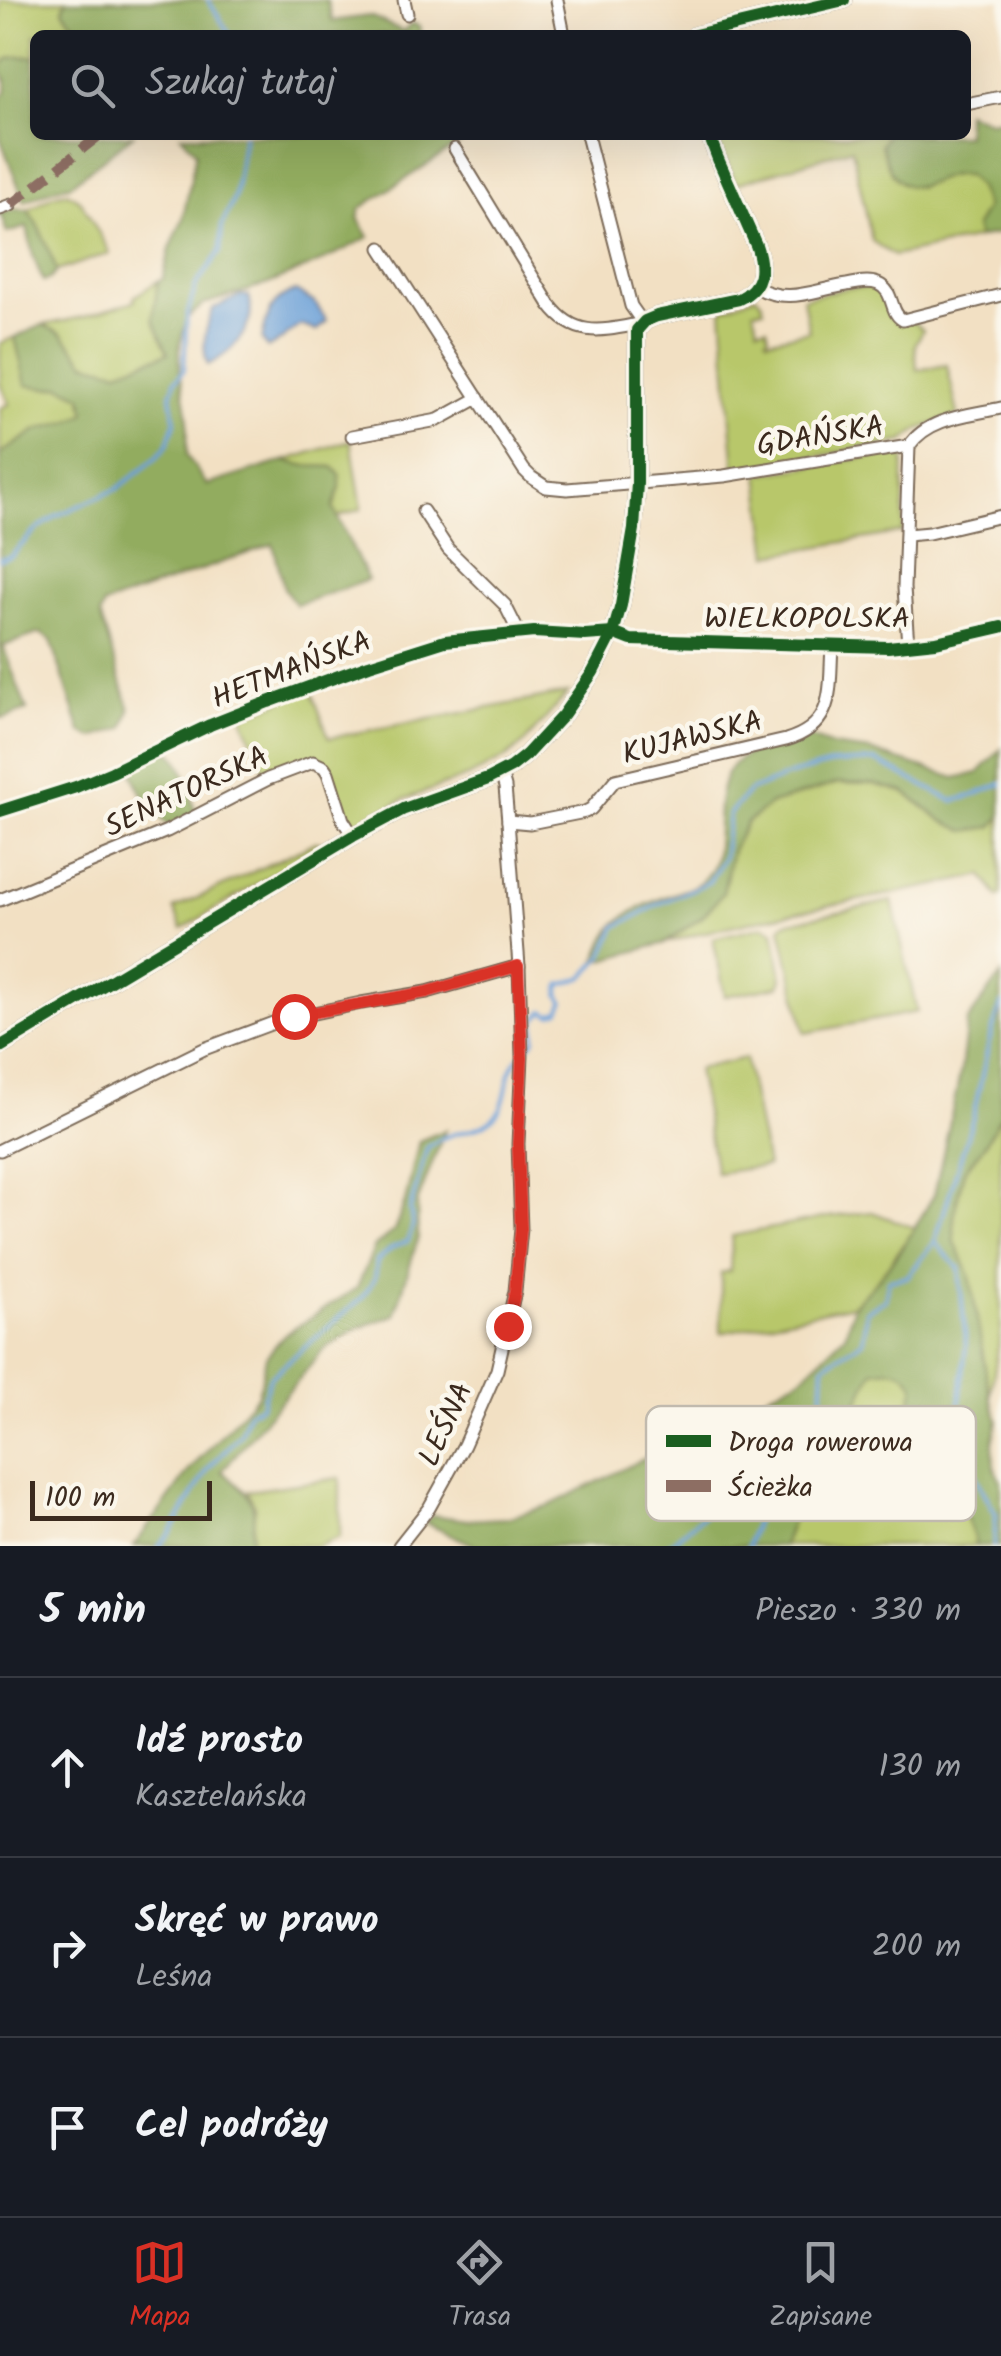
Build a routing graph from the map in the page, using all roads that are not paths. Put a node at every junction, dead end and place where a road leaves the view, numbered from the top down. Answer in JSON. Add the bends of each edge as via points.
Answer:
{"nodes":[{"id":1,"x":404,"y":0,"type":"edge"},
{"id":2,"x":558,"y":0,"type":"edge"},
{"id":3,"x":839,"y":0,"type":"edge"},
{"id":4,"x":407,"y":14,"type":"dead end"},
{"id":5,"x":563,"y":30,"type":"edge"},
{"id":6,"x":716,"y":30,"type":"edge"},
{"id":7,"x":1001,"y":97,"type":"edge"},
{"id":8,"x":971,"y":103,"type":"edge"},
{"id":9,"x":588,"y":140,"type":"edge"},
{"id":10,"x":711,"y":140,"type":"edge"},
{"id":11,"x":456,"y":150,"type":"dead end"},
{"id":12,"x":381,"y":248,"type":"dead end"},
{"id":13,"x":756,"y":287,"type":"junction"},
{"id":14,"x":1001,"y":294,"type":"edge"},
{"id":15,"x":643,"y":323,"type":"junction"},
{"id":16,"x":478,"y":398,"type":"junction"},
{"id":17,"x":1001,"y":408,"type":"edge"},
{"id":18,"x":352,"y":436,"type":"dead end"},
{"id":19,"x":909,"y":446,"type":"junction"},
{"id":20,"x":638,"y":482,"type":"junction"},
{"id":21,"x":423,"y":511,"type":"dead end"},
{"id":22,"x":1001,"y":516,"type":"edge"},
{"id":23,"x":907,"y":535,"type":"junction"},
{"id":24,"x":1001,"y":626,"type":"edge"},
{"id":25,"x":519,"y":632,"type":"junction"},
{"id":26,"x":612,"y":633,"type":"junction"},
{"id":27,"x":832,"y":646,"type":"junction"},
{"id":28,"x":908,"y":646,"type":"junction"},
{"id":29,"x":500,"y":773,"type":"junction"},
{"id":30,"x":0,"y":811,"type":"edge"},
{"id":31,"x":508,"y":822,"type":"junction"},
{"id":32,"x":353,"y":836,"type":"junction"},
{"id":33,"x":0,"y":900,"type":"edge"},
{"id":34,"x":518,"y":966,"type":"junction"},
{"id":35,"x":0,"y":1048,"type":"edge"},
{"id":36,"x":0,"y":1150,"type":"edge"},
{"id":37,"x":399,"y":1546,"type":"edge"}],
"edges":[{"from":1,"to":4,"type":"street"},
{"from":2,"to":5,"type":"street"},
{"from":3,"to":6,"type":"street"},
{"from":7,"to":8,"type":"street"},
{"from":9,"to":15,"type":"street","via":[[631,306]]},
{"from":10,"to":13,"type":"street","via":[[761,259]]},
{"from":11,"to":15,"type":"street","via":[[564,321],[596,330]]},
{"from":12,"to":16,"type":"street"},
{"from":13,"to":14,"type":"street","via":[[789,297],[872,282],[884,288],[904,320]]},
{"from":13,"to":15,"type":"street","via":[[740,299]]},
{"from":15,"to":20,"type":"street","via":[[636,340]]},
{"from":16,"to":18,"type":"street","via":[[438,420]]},
{"from":16,"to":20,"type":"street","name":"GDAŃSKA","via":[[537,482],[554,489]]},
{"from":17,"to":19,"type":"street","name":"GDAŃSKA","via":[[932,426]]},
{"from":19,"to":20,"type":"street","name":"GDAŃSKA","via":[[754,472]]},
{"from":19,"to":23,"type":"street"},
{"from":20,"to":26,"type":"street","via":[[628,576]]},
{"from":21,"to":25,"type":"street","via":[[448,549],[505,606]]},
{"from":22,"to":23,"type":"street"},
{"from":23,"to":28,"type":"street"},
{"from":24,"to":28,"type":"street","name":"WIELKOPOLSKA"},
{"from":25,"to":26,"type":"street","name":"HETMAŃSKA"},
{"from":25,"to":30,"type":"street","name":"HETMAŃSKA","via":[[445,641],[368,664],[210,725],[112,772]]},
{"from":26,"to":27,"type":"street","name":"WIELKOPOLSKA","via":[[631,640]]},
{"from":26,"to":29,"type":"street","via":[[563,715]]},
{"from":27,"to":28,"type":"street","name":"WIELKOPOLSKA"},
{"from":27,"to":31,"type":"street","name":"KUJAWSKA","via":[[826,707],[804,734],[615,780],[585,812]]},
{"from":29,"to":31,"type":"street","name":"LEŚNA"},
{"from":29,"to":32,"type":"street","via":[[404,808]]},
{"from":31,"to":34,"type":"street","name":"LEŚNA"},
{"from":32,"to":33,"type":"street","name":"SENATORSKA","via":[[328,773],[313,762]]},
{"from":32,"to":35,"type":"street"},
{"from":34,"to":36,"type":"street","via":[[427,992],[281,1020],[204,1049]]},
{"from":34,"to":37,"type":"street","name":"LEŚNA","via":[[521,1229],[512,1308],[497,1370],[447,1480]]}]}
